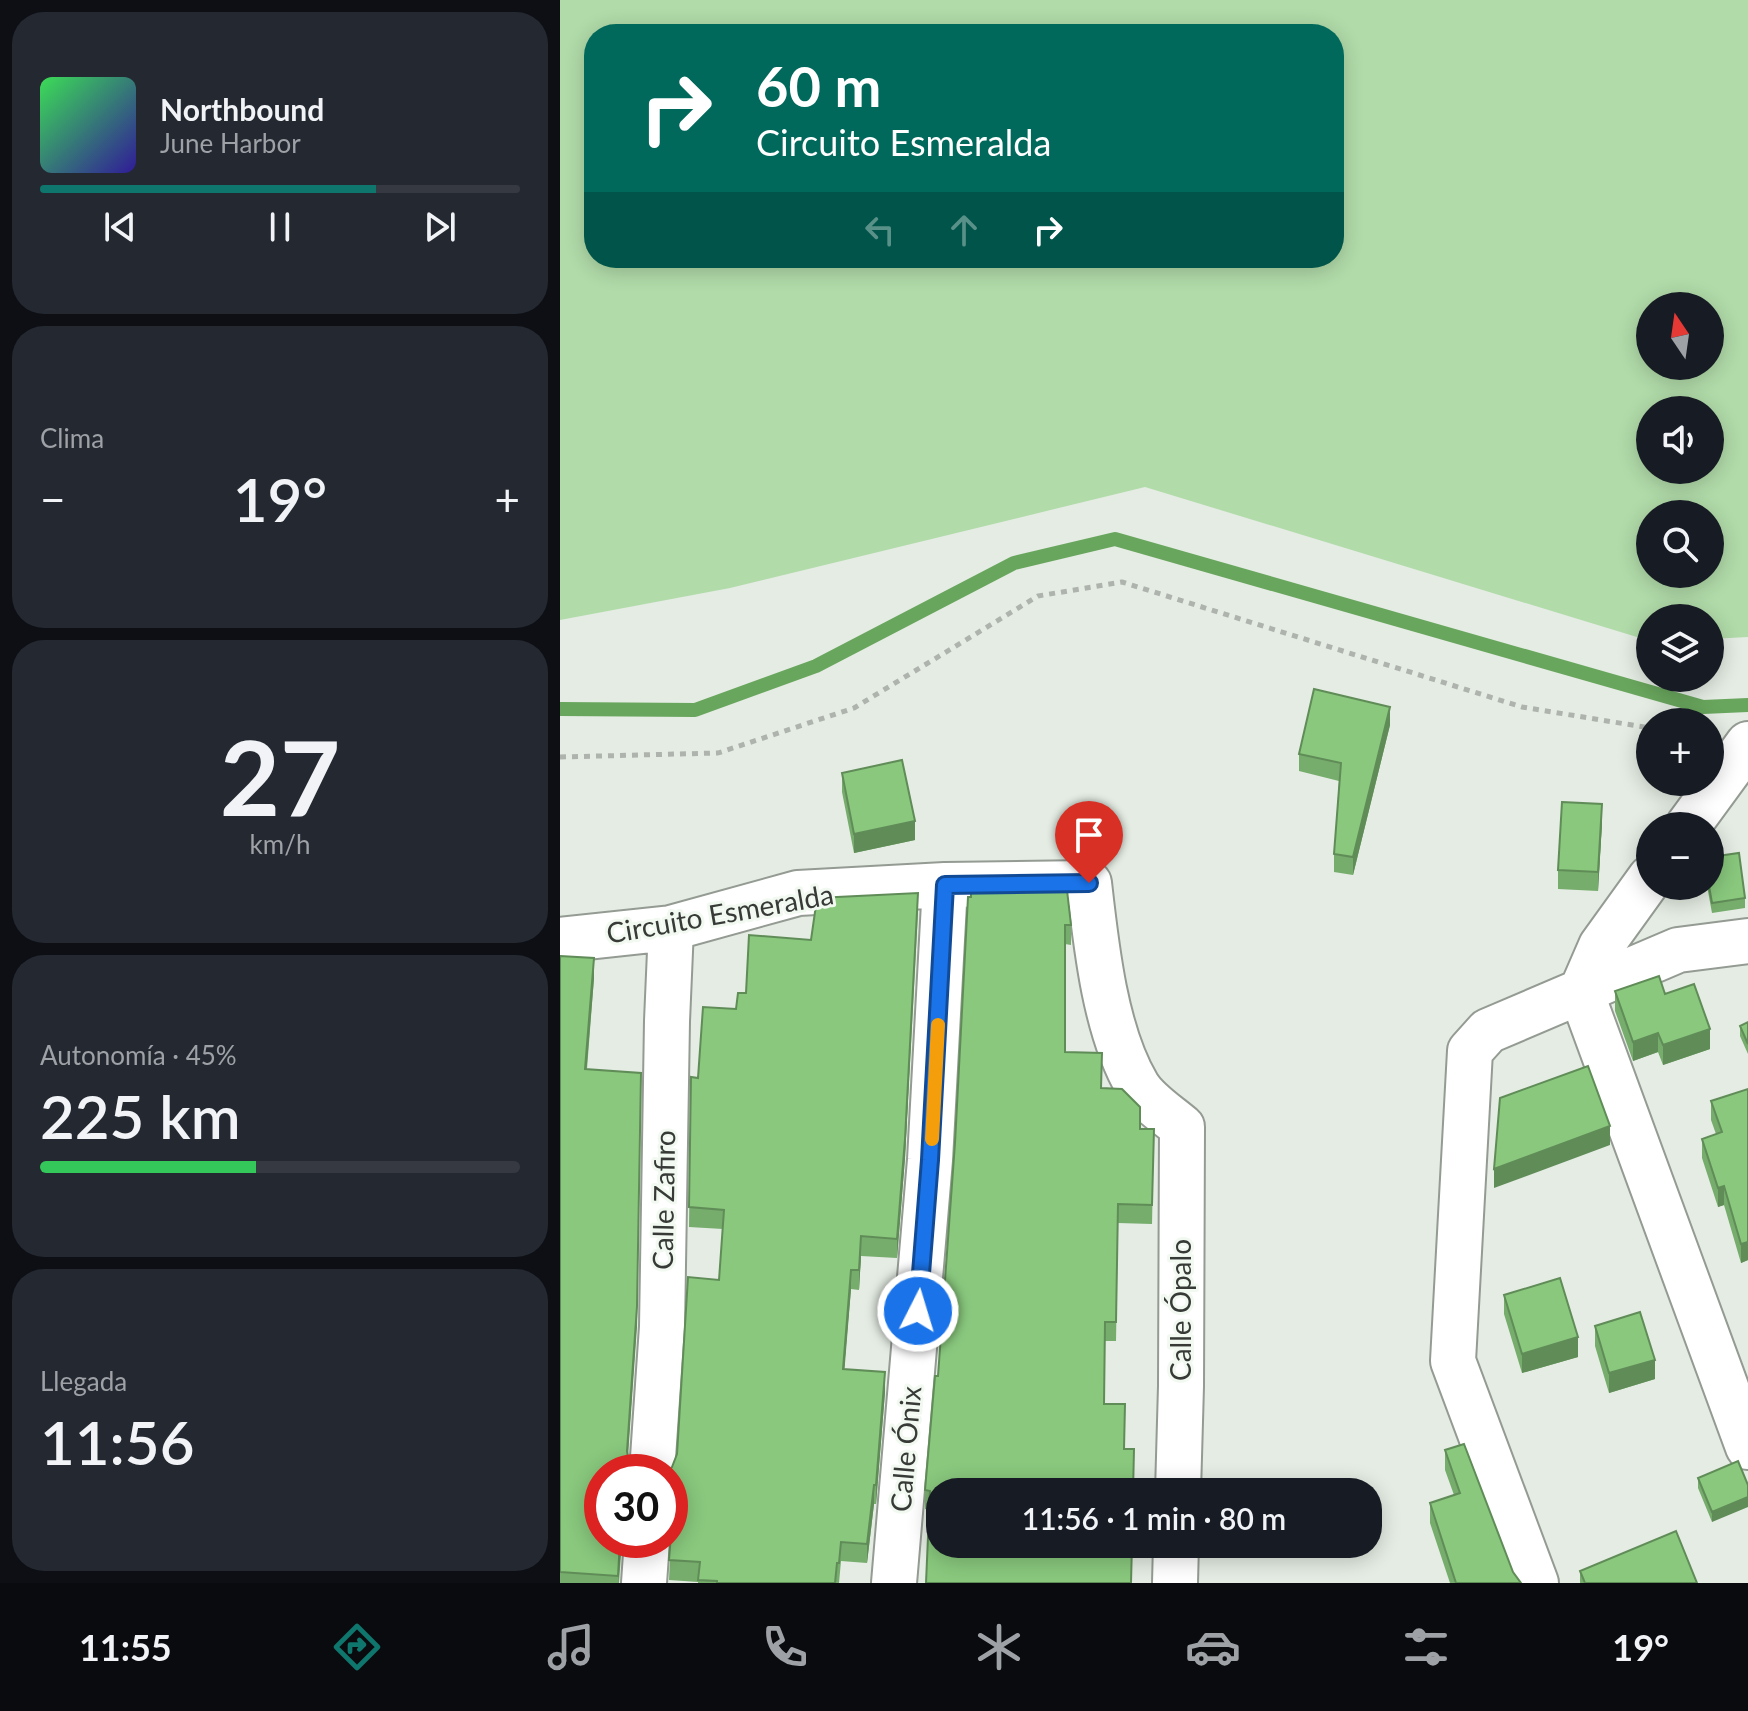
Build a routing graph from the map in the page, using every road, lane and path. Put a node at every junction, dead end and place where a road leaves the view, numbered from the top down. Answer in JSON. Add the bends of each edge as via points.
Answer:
{"nodes":[{"id":1,"x":1636,"y":726,"type":"edge"},
{"id":2,"x":1748,"y":744,"type":"edge"},
{"id":3,"x":560,"y":757,"type":"edge"},
{"id":4,"x":1698,"y":812,"type":"edge"},
{"id":5,"x":945,"y":885,"type":"junction"},
{"id":6,"x":1636,"y":897,"type":"edge"},
{"id":7,"x":671,"y":928,"type":"junction"},
{"id":8,"x":560,"y":940,"type":"edge"},
{"id":9,"x":1748,"y":941,"type":"edge"},
{"id":10,"x":1581,"y":992,"type":"junction"},
{"id":11,"x":1182,"y":1127,"type":"joint"},
{"id":12,"x":1748,"y":1447,"type":"edge"},
{"id":13,"x":653,"y":1454,"type":"edge"},
{"id":14,"x":1178,"y":1478,"type":"edge"},
{"id":15,"x":646,"y":1558,"type":"edge"},
{"id":16,"x":1176,"y":1558,"type":"edge"},
{"id":17,"x":644,"y":1583,"type":"edge"},
{"id":18,"x":894,"y":1583,"type":"edge"},
{"id":19,"x":1175,"y":1583,"type":"edge"},
{"id":20,"x":1536,"y":1583,"type":"edge"}],
"edges":[{"from":1,"to":3,"type":"path","via":[[1522,707],[1122,582],[1038,596],[854,708],[718,753]]},
{"from":2,"to":4,"type":"street"},
{"from":5,"to":7,"type":"street","name":"Circuito Esmeralda","via":[[798,893]]},
{"from":5,"to":11,"type":"street","name":"Circuito Esmeralda","via":[[1089,883],[1097,952],[1117,1037],[1138,1088]]},
{"from":5,"to":18,"type":"street","name":"Calle Ónix","via":[[930,1160]]},
{"from":6,"to":10,"type":"street","via":[[1601,946]]},
{"from":7,"to":8,"type":"street","name":"Circuito Esmeralda"},
{"from":7,"to":13,"type":"street","name":"Calle Zafiro","via":[[662,1327]]},
{"from":9,"to":10,"type":"street","via":[[1678,950]]},
{"from":10,"to":12,"type":"street"},
{"from":10,"to":20,"type":"street","via":[[1488,1031],[1470,1051],[1453,1361]]},
{"from":11,"to":14,"type":"street","name":"Calle Ópalo"},
{"from":15,"to":17,"type":"street"},
{"from":16,"to":19,"type":"street"}]}
